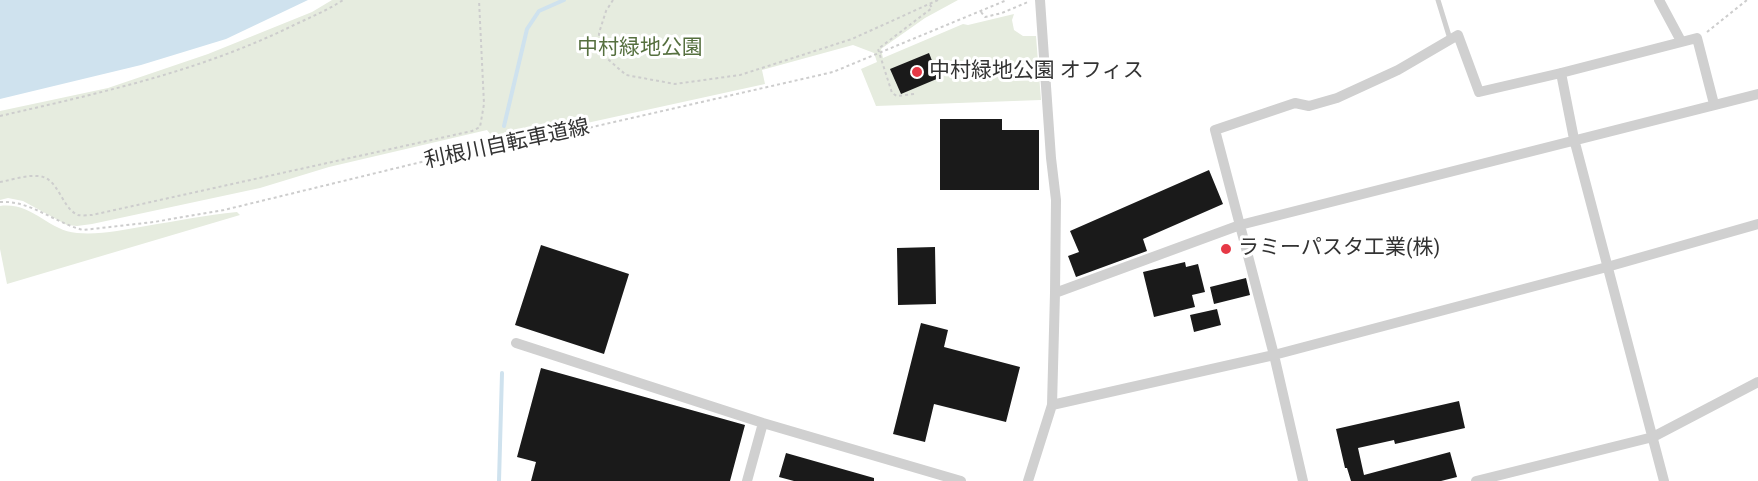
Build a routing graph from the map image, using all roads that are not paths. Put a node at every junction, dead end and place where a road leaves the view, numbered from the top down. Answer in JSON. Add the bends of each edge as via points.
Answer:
{"nodes":[{"id":1,"x":1040,"y":0,"type":"edge"},
{"id":2,"x":1438,"y":0,"type":"edge"},
{"id":3,"x":1659,"y":0,"type":"edge"},
{"id":4,"x":1450,"y":39,"type":"junction"},
{"id":5,"x":1681,"y":41,"type":"junction"},
{"id":6,"x":1561,"y":73,"type":"junction"},
{"id":7,"x":1758,"y":94,"type":"edge"},
{"id":8,"x":1714,"y":104,"type":"junction"},
{"id":9,"x":1574,"y":139,"type":"junction"},
{"id":10,"x":1758,"y":224,"type":"edge"},
{"id":11,"x":1239,"y":225,"type":"junction"},
{"id":12,"x":1607,"y":267,"type":"junction"},
{"id":13,"x":1055,"y":293,"type":"junction"},
{"id":14,"x":516,"y":343,"type":"dead end"},
{"id":15,"x":1274,"y":356,"type":"junction"},
{"id":16,"x":1758,"y":382,"type":"edge"},
{"id":17,"x":1052,"y":405,"type":"junction"},
{"id":18,"x":763,"y":423,"type":"junction"},
{"id":19,"x":1653,"y":436,"type":"junction"},
{"id":20,"x":747,"y":481,"type":"edge"},
{"id":21,"x":961,"y":481,"type":"edge"},
{"id":22,"x":1028,"y":481,"type":"edge"},
{"id":23,"x":1304,"y":481,"type":"edge"},
{"id":24,"x":1480,"y":481,"type":"edge"},
{"id":25,"x":1664,"y":481,"type":"edge"}],
"edges":[{"from":1,"to":13,"type":"street","via":[[1056,200]]},
{"from":2,"to":4,"type":"lane"},
{"from":3,"to":5,"type":"street"},
{"from":4,"to":6,"type":"street","via":[[1458,35],[1479,92]]},
{"from":4,"to":11,"type":"street","via":[[1398,70],[1336,98],[1308,106],[1294,103],[1215,130]]},
{"from":5,"to":6,"type":"street"},
{"from":5,"to":8,"type":"street","via":[[1698,39]]},
{"from":6,"to":9,"type":"street"},
{"from":7,"to":8,"type":"street"},
{"from":8,"to":9,"type":"street"},
{"from":9,"to":11,"type":"street"},
{"from":9,"to":12,"type":"street"},
{"from":10,"to":12,"type":"street"},
{"from":11,"to":13,"type":"street"},
{"from":11,"to":15,"type":"street"},
{"from":12,"to":15,"type":"street"},
{"from":12,"to":19,"type":"street"},
{"from":13,"to":17,"type":"street"},
{"from":14,"to":18,"type":"street"},
{"from":15,"to":17,"type":"street"},
{"from":15,"to":23,"type":"street"},
{"from":16,"to":19,"type":"street"},
{"from":17,"to":22,"type":"street"},
{"from":18,"to":20,"type":"street"},
{"from":18,"to":21,"type":"street"},
{"from":19,"to":24,"type":"street"},
{"from":19,"to":25,"type":"street"}]}
